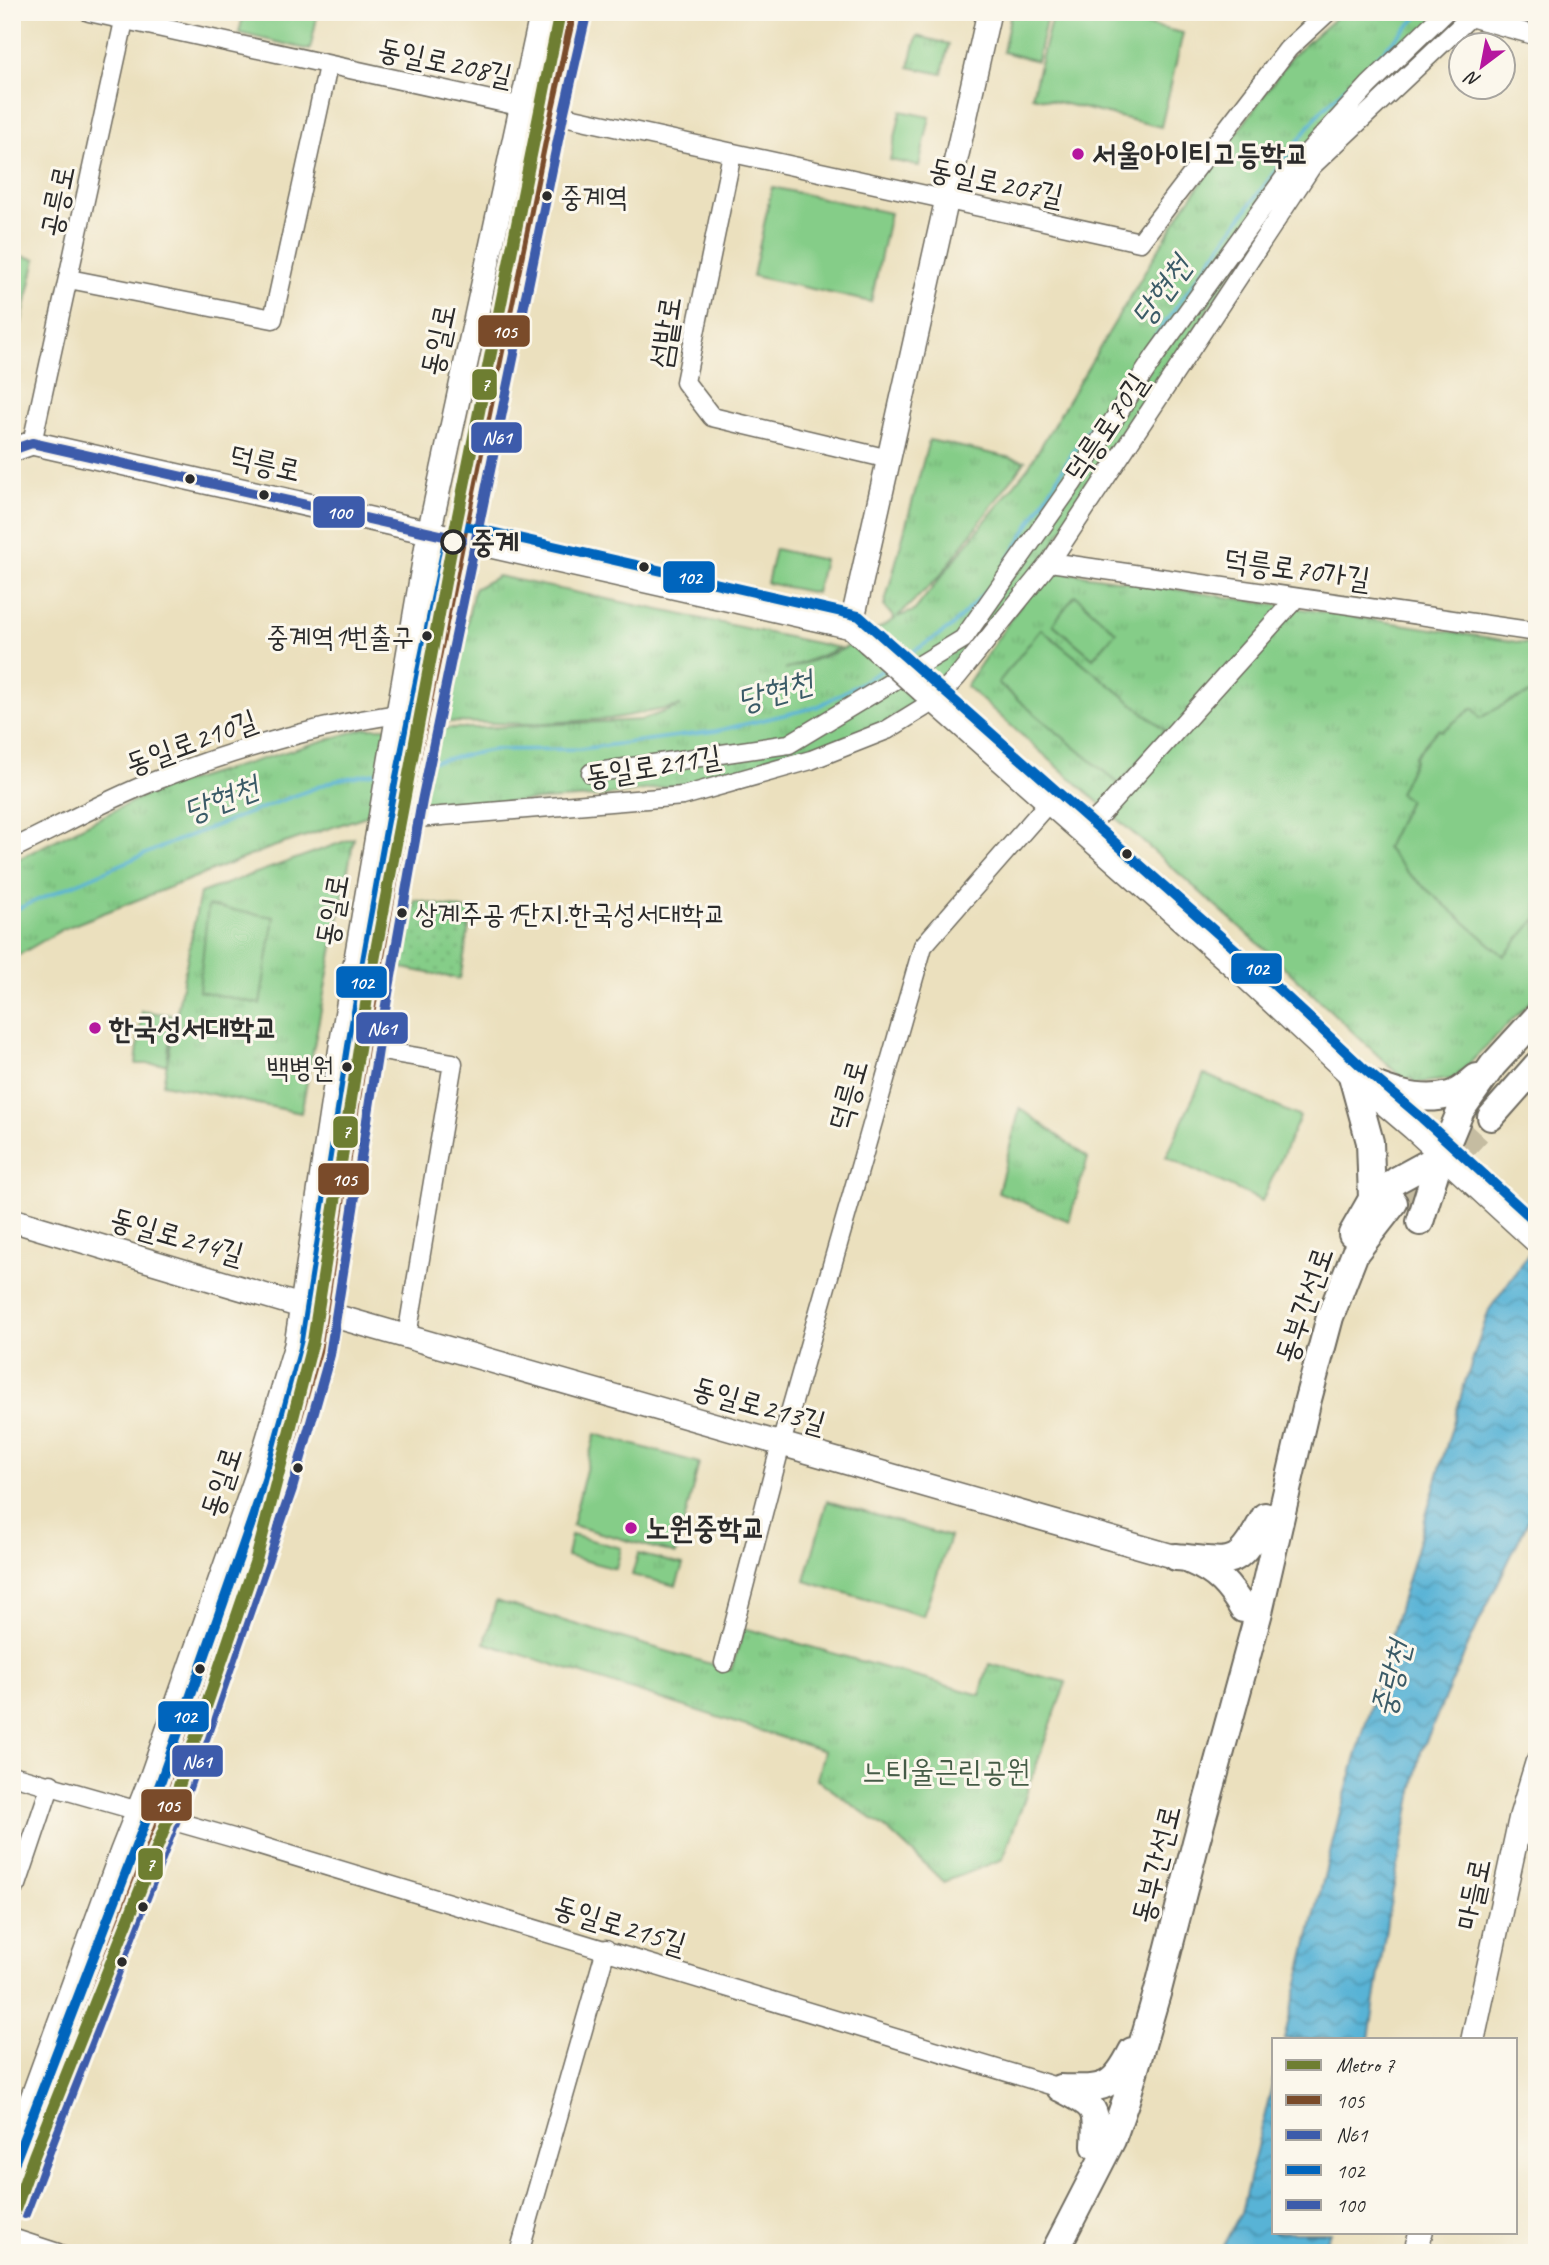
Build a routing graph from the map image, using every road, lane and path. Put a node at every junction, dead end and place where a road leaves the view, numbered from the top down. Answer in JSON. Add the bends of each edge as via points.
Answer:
{"nodes":[{"id":1,"x":89,"y":12,"type":"edge"},
{"id":2,"x":542,"y":12,"type":"edge"},
{"id":3,"x":572,"y":12,"type":"edge"},
{"id":4,"x":989,"y":12,"type":"edge"},
{"id":5,"x":1328,"y":12,"type":"edge"},
{"id":6,"x":1445,"y":12,"type":"edge"},
{"id":7,"x":125,"y":16,"type":"edge"},
{"id":8,"x":1537,"y":36,"type":"edge"},
{"id":9,"x":328,"y":66,"type":"junction"},
{"id":10,"x":521,"y":107,"type":"junction"},
{"id":11,"x":549,"y":113,"type":"junction"},
{"id":12,"x":732,"y":154,"type":"junction"},
{"id":13,"x":946,"y":200,"type":"junction"},
{"id":14,"x":69,"y":279,"type":"junction"},
{"id":15,"x":22,"y":446,"type":"edge"},
{"id":16,"x":889,"y":459,"type":"junction"},
{"id":17,"x":429,"y":533,"type":"junction"},
{"id":18,"x":462,"y":540,"type":"junction"},
{"id":19,"x":1050,"y":562,"type":"junction"},
{"id":20,"x":1296,"y":598,"type":"junction"},
{"id":21,"x":1537,"y":632,"type":"edge"},
{"id":22,"x":859,"y":635,"type":"junction"},
{"id":23,"x":928,"y":695,"type":"junction"},
{"id":24,"x":397,"y":719,"type":"junction"},
{"id":25,"x":591,"y":773,"type":"dead end"},
{"id":26,"x":1048,"y":802,"type":"junction"},
{"id":27,"x":407,"y":809,"type":"junction"},
{"id":28,"x":1082,"y":832,"type":"junction"},
{"id":29,"x":12,"y":849,"type":"edge"},
{"id":30,"x":1537,"y":1017,"type":"edge"},
{"id":31,"x":1537,"y":1042,"type":"edge"},
{"id":32,"x":364,"y":1048,"type":"junction"},
{"id":33,"x":1493,"y":1065,"type":"junction"},
{"id":34,"x":1537,"y":1065,"type":"edge"},
{"id":35,"x":1352,"y":1076,"type":"junction"},
{"id":36,"x":1443,"y":1155,"type":"junction"},
{"id":37,"x":1398,"y":1208,"type":"junction"},
{"id":38,"x":12,"y":1220,"type":"edge"},
{"id":39,"x":1537,"y":1242,"type":"edge"},
{"id":40,"x":313,"y":1310,"type":"junction"},
{"id":41,"x":407,"y":1336,"type":"junction"},
{"id":42,"x":1319,"y":1357,"type":"junction"},
{"id":43,"x":1285,"y":1429,"type":"junction"},
{"id":44,"x":781,"y":1444,"type":"junction"},
{"id":45,"x":1291,"y":1480,"type":"junction"},
{"id":46,"x":1273,"y":1514,"type":"junction"},
{"id":47,"x":1176,"y":1557,"type":"junction"},
{"id":48,"x":1243,"y":1609,"type":"junction"},
{"id":49,"x":724,"y":1663,"type":"dead end"},
{"id":50,"x":1537,"y":1763,"type":"edge"},
{"id":51,"x":12,"y":1774,"type":"edge"},
{"id":52,"x":51,"y":1784,"type":"junction"},
{"id":53,"x":139,"y":1810,"type":"junction"},
{"id":54,"x":162,"y":1816,"type":"junction"},
{"id":55,"x":1196,"y":1842,"type":"junction"},
{"id":56,"x":17,"y":1885,"type":"dead end"},
{"id":57,"x":606,"y":1949,"type":"junction"},
{"id":58,"x":1152,"y":2012,"type":"junction"},
{"id":59,"x":1473,"y":2038,"type":"edge"},
{"id":60,"x":1122,"y":2072,"type":"junction"},
{"id":61,"x":1060,"y":2088,"type":"junction"},
{"id":62,"x":1095,"y":2146,"type":"junction"},
{"id":63,"x":12,"y":2153,"type":"edge"},
{"id":64,"x":12,"y":2209,"type":"edge"},
{"id":65,"x":1421,"y":2234,"type":"edge"},
{"id":66,"x":12,"y":2238,"type":"edge"},
{"id":67,"x":58,"y":2253,"type":"edge"},
{"id":68,"x":519,"y":2253,"type":"edge"},
{"id":69,"x":1039,"y":2253,"type":"edge"},
{"id":70,"x":1054,"y":2253,"type":"edge"},
{"id":71,"x":1415,"y":2253,"type":"edge"}],
"edges":[{"from":1,"to":7,"type":"street","name":"동일로208길"},
{"from":2,"to":10,"type":"main road","name":"동일로"},
{"from":3,"to":11,"type":"main road","name":"동일로"},
{"from":4,"to":13,"type":"main road"},
{"from":5,"to":13,"type":"street","name":"동일로207길","via":[[1288,49],[1140,242]]},
{"from":6,"to":25,"type":"street","via":[[1369,85],[1285,177],[963,639],[789,744]]},
{"from":7,"to":9,"type":"street","name":"동일로208길"},
{"from":7,"to":14,"type":"street","name":"공릉로"},
{"from":8,"to":19,"type":"street","name":"덕릉로70길","via":[[1470,17],[1312,166]]},
{"from":9,"to":10,"type":"street","name":"동일로208길"},
{"from":9,"to":14,"type":"street","via":[[273,319]]},
{"from":10,"to":11,"type":"street","name":"동일로208길"},
{"from":10,"to":17,"type":"main road","name":"동일로"},
{"from":11,"to":12,"type":"street","name":"동일로207길"},
{"from":11,"to":18,"type":"main road","name":"동일로"},
{"from":12,"to":13,"type":"street","name":"동일로207길"},
{"from":12,"to":16,"type":"street","name":"섬밭로","via":[[685,382],[712,417]]},
{"from":13,"to":16,"type":"main road"},
{"from":14,"to":15,"type":"street","name":"공릉로"},
{"from":15,"to":17,"type":"main road","name":"덕릉로"},
{"from":16,"to":22,"type":"main road"},
{"from":17,"to":18,"type":"main road","name":"덕릉로"},
{"from":17,"to":24,"type":"main road","name":"동일로"},
{"from":18,"to":22,"type":"main road","name":"덕릉로"},
{"from":18,"to":27,"type":"main road","name":"동일로"},
{"from":19,"to":20,"type":"street","name":"덕릉로70가길"},
{"from":19,"to":23,"type":"street","name":"덕릉로70길","via":[[957,677]]},
{"from":20,"to":21,"type":"street","name":"덕릉로70가길"},
{"from":20,"to":28,"type":"street"},
{"from":22,"to":23,"type":"main road","bridge":true},
{"from":23,"to":26,"type":"main road"},
{"from":23,"to":27,"type":"street","name":"동일로211길","via":[[887,730],[811,760],[683,796]]},
{"from":24,"to":29,"type":"street","name":"동일로210길","via":[[373,717],[249,748],[151,783]]},
{"from":24,"to":40,"type":"main road","name":"동일로","via":[[342,1040]]},
{"from":26,"to":28,"type":"main road"},
{"from":26,"to":44,"type":"street","name":"덕릉로","via":[[923,946]]},
{"from":27,"to":32,"type":"main road","name":"동일로"},
{"from":28,"to":35,"type":"main road"},
{"from":30,"to":33,"type":"highway"},
{"from":31,"to":34,"type":"highway","via":[[1485,1111]]},
{"from":32,"to":40,"type":"main road","name":"동일로"},
{"from":32,"to":41,"type":"street","via":[[453,1063]]},
{"from":33,"to":35,"type":"highway","via":[[1449,1095],[1422,1097],[1391,1091]]},
{"from":33,"to":36,"type":"highway","via":[[1461,1110]]},
{"from":35,"to":36,"type":"main road"},
{"from":35,"to":37,"type":"highway","via":[[1370,1142]]},
{"from":36,"to":37,"type":"highway","via":[[1428,1192]]},
{"from":36,"to":37,"type":"highway","via":[[1397,1180]]},
{"from":36,"to":39,"type":"main road"},
{"from":37,"to":42,"type":"highway","name":"동부간선로","via":[[1355,1253]]},
{"from":37,"to":43,"type":"highway","via":[[1342,1251],[1321,1300]]},
{"from":37,"to":45,"type":"highway","name":"동부간선로","via":[[1346,1303]]},
{"from":38,"to":40,"type":"main road","name":"동일로214길"},
{"from":40,"to":41,"type":"main road","name":"동일로213길"},
{"from":40,"to":53,"type":"main road","name":"동일로","via":[[296,1345],[257,1475]]},
{"from":40,"to":54,"type":"main road","name":"동일로","via":[[317,1351],[279,1484]]},
{"from":41,"to":44,"type":"main road","name":"동일로213길"},
{"from":42,"to":43,"type":"highway"},
{"from":42,"to":45,"type":"highway","name":"동부간선로"},
{"from":43,"to":46,"type":"highway"},
{"from":44,"to":47,"type":"main road","name":"동일로213길"},
{"from":44,"to":49,"type":"street","name":"덕릉로"},
{"from":45,"to":46,"type":"highway","name":"동부간선로"},
{"from":46,"to":47,"type":"highway","via":[[1236,1559]]},
{"from":46,"to":48,"type":"highway"},
{"from":46,"to":55,"type":"highway","name":"동부간선로","via":[[1259,1612]]},
{"from":47,"to":48,"type":"highway","via":[[1212,1572],[1231,1587]]},
{"from":48,"to":55,"type":"highway","via":[[1203,1772]]},
{"from":50,"to":59,"type":"main road","name":"마들로","via":[[1521,1816]]},
{"from":51,"to":52,"type":"street","name":"동일로215길"},
{"from":52,"to":53,"type":"street","name":"동일로215길"},
{"from":52,"to":56,"type":"street"},
{"from":53,"to":54,"type":"street","name":"동일로215길"},
{"from":53,"to":63,"type":"main road","name":"동일로"},
{"from":54,"to":57,"type":"street","name":"동일로215길"},
{"from":54,"to":64,"type":"main road","name":"동일로"},
{"from":55,"to":58,"type":"highway","name":"동부간선로"},
{"from":57,"to":61,"type":"street","name":"동일로215길"},
{"from":57,"to":68,"type":"street"},
{"from":58,"to":60,"type":"highway"},
{"from":58,"to":70,"type":"highway","name":"동부간선로","via":[[1112,2140]]},
{"from":60,"to":61,"type":"highway","via":[[1103,2087]]},
{"from":60,"to":62,"type":"highway"},
{"from":61,"to":62,"type":"highway","via":[[1091,2108],[1096,2117]]},
{"from":62,"to":69,"type":"highway"},
{"from":65,"to":71,"type":"main road"},
{"from":66,"to":67,"type":"street"}]}
